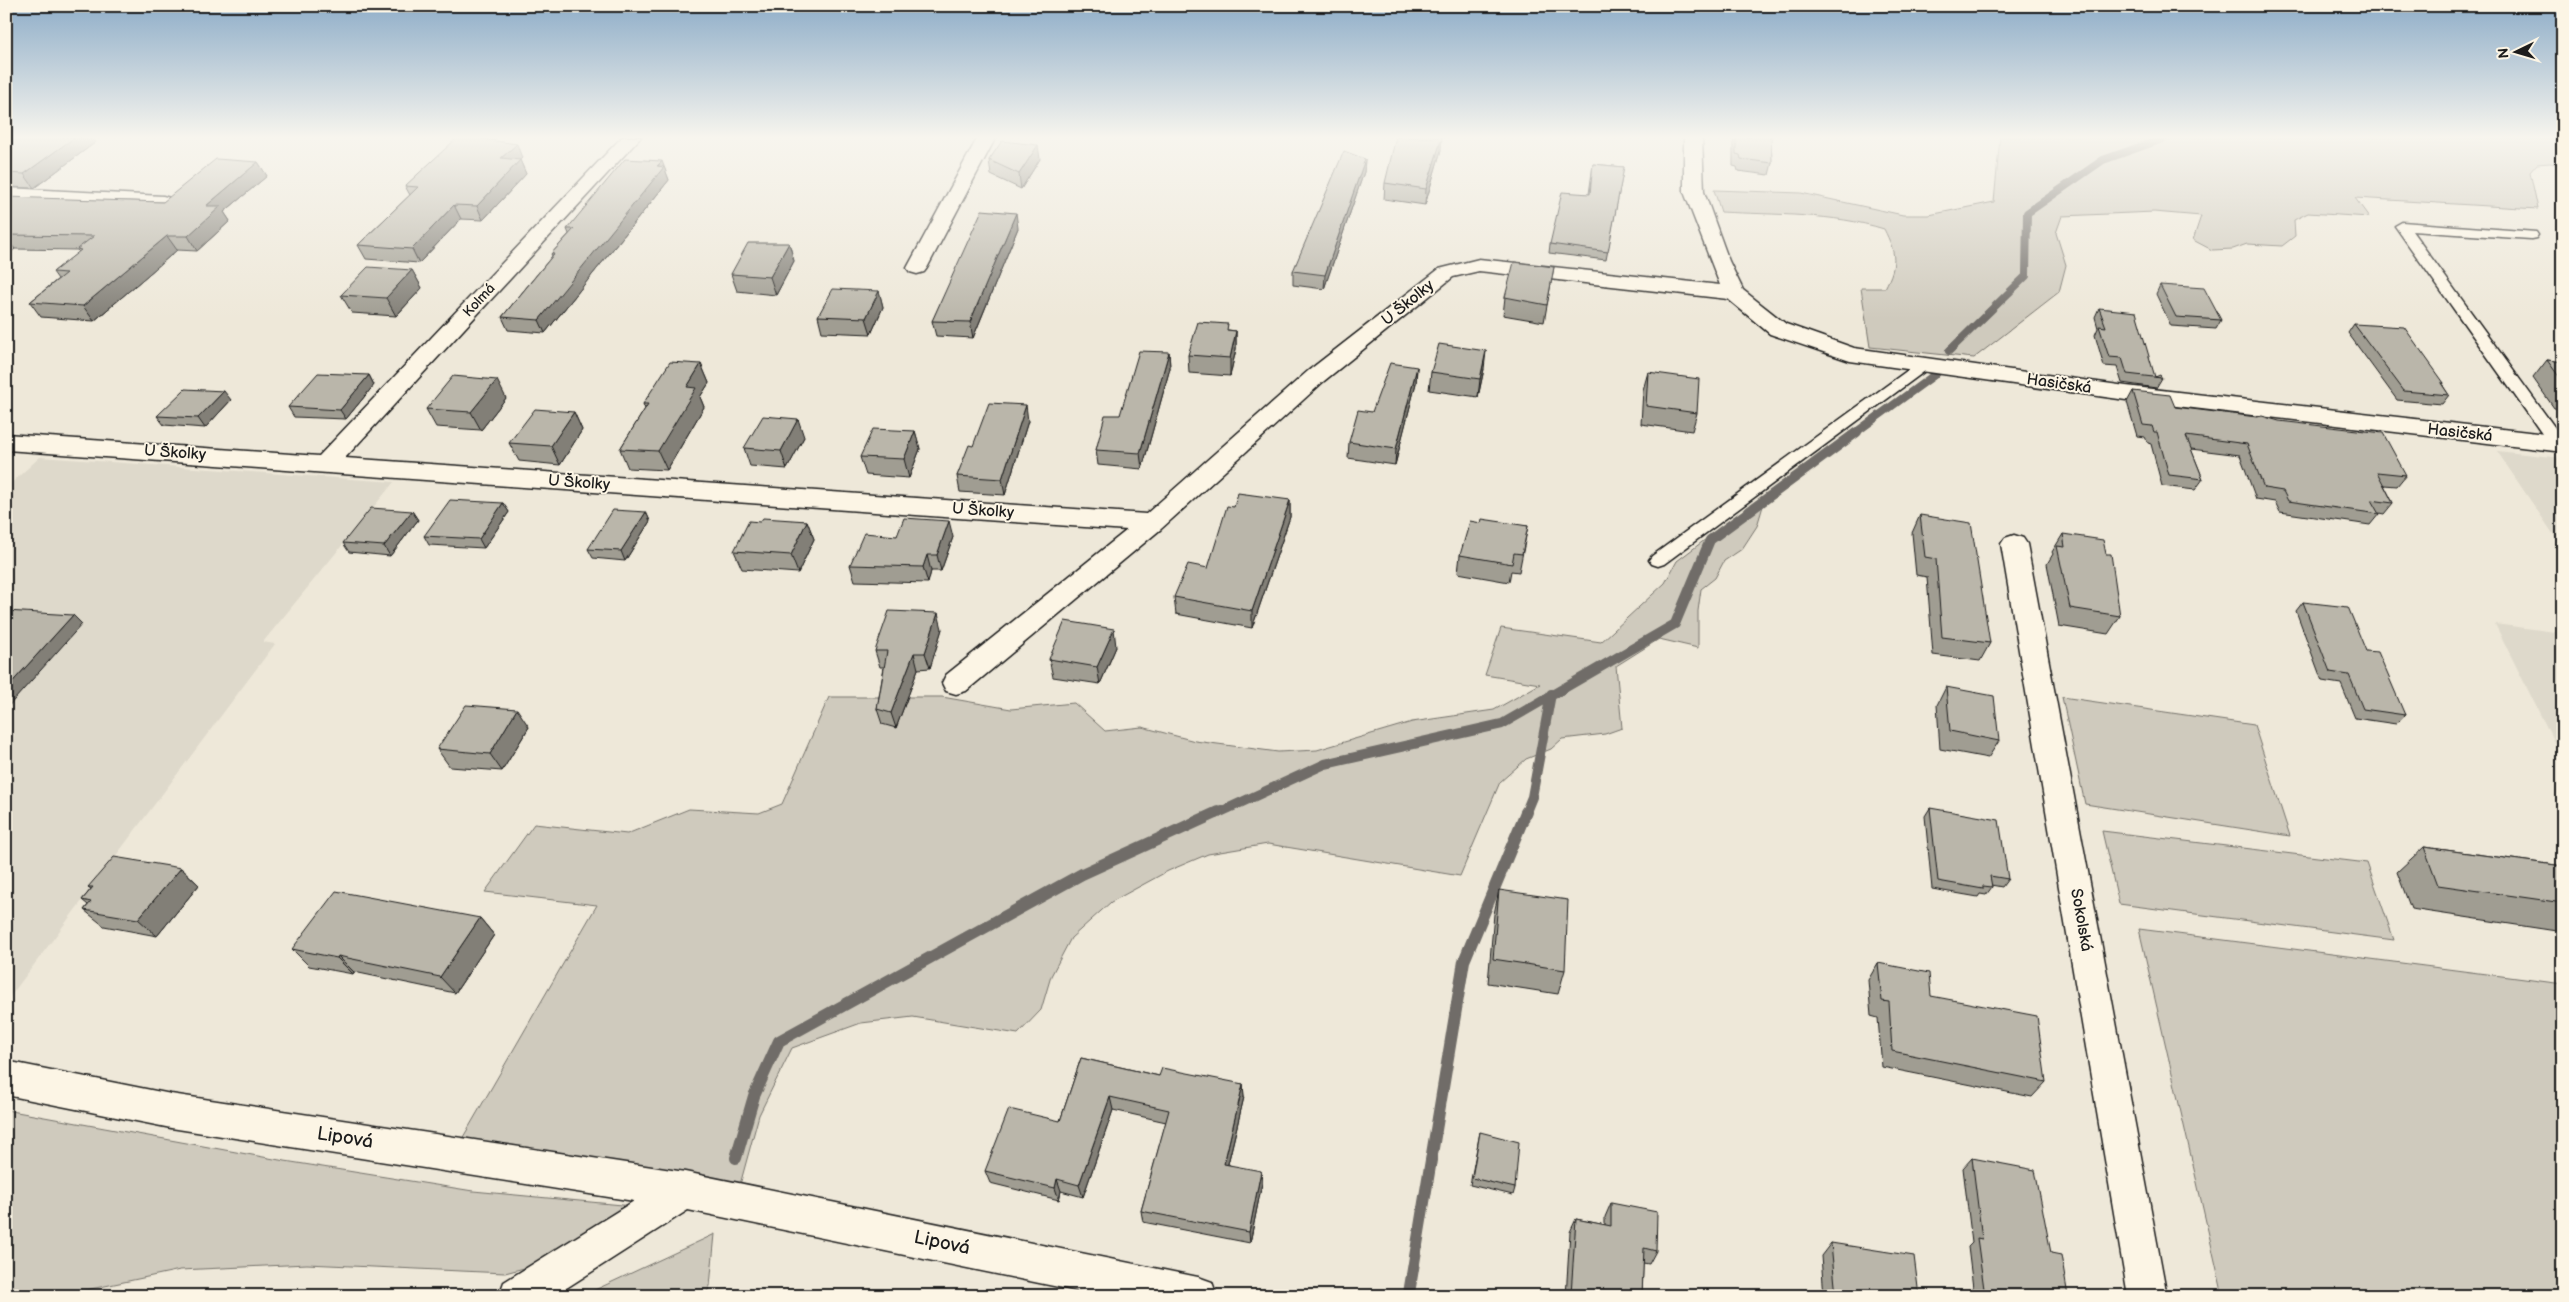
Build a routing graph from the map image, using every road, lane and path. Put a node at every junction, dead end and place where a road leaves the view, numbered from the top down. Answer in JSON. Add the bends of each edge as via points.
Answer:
{"nodes":[{"id":1,"x":80,"y":198,"type":"edge"},
{"id":2,"x":575,"y":198,"type":"edge"},
{"id":3,"x":955,"y":198,"type":"edge"},
{"id":4,"x":1696,"y":198,"type":"edge"},
{"id":5,"x":163,"y":202,"type":"edge"},
{"id":6,"x":2531,"y":235,"type":"dead end"},
{"id":7,"x":917,"y":268,"type":"dead end"},
{"id":8,"x":1734,"y":293,"type":"junction"},
{"id":9,"x":1924,"y":365,"type":"junction"},
{"id":10,"x":6,"y":442,"type":"edge"},
{"id":11,"x":2560,"y":444,"type":"edge"},
{"id":12,"x":326,"y":464,"type":"junction"},
{"id":13,"x":1152,"y":523,"type":"junction"},
{"id":14,"x":2014,"y":544,"type":"dead end"},
{"id":15,"x":1658,"y":560,"type":"dead end"},
{"id":16,"x":956,"y":683,"type":"dead end"},
{"id":17,"x":6,"y":1078,"type":"edge"},
{"id":18,"x":685,"y":1191,"type":"junction"},
{"id":19,"x":518,"y":1296,"type":"edge"},
{"id":20,"x":1198,"y":1296,"type":"edge"},
{"id":21,"x":2148,"y":1296,"type":"edge"}],
"edges":[{"from":1,"to":5,"type":"street"},
{"from":2,"to":12,"type":"street","name":"Kolmá"},
{"from":3,"to":7,"type":"street"},
{"from":4,"to":8,"type":"street","name":"Hasičská"},
{"from":6,"to":11,"type":"lane","via":[[2402,226]]},
{"from":8,"to":9,"type":"street","name":"Hasičská","via":[[1778,329],[1850,354]]},
{"from":8,"to":13,"type":"street","name":"U Školky","via":[[1479,265],[1446,272],[1316,376]]},
{"from":9,"to":11,"type":"street","name":"Hasičská","via":[[2135,394]]},
{"from":9,"to":15,"type":"lane"},
{"from":10,"to":12,"type":"street","name":"U Školky"},
{"from":12,"to":13,"type":"street","name":"U Školky"},
{"from":13,"to":16,"type":"street","name":"U Školky"},
{"from":14,"to":21,"type":"street","name":"Sokolská"},
{"from":17,"to":18,"type":"street","name":"Lipová","via":[[170,1111]]},
{"from":18,"to":19,"type":"street"},
{"from":18,"to":20,"type":"street","name":"Lipová"}]}
